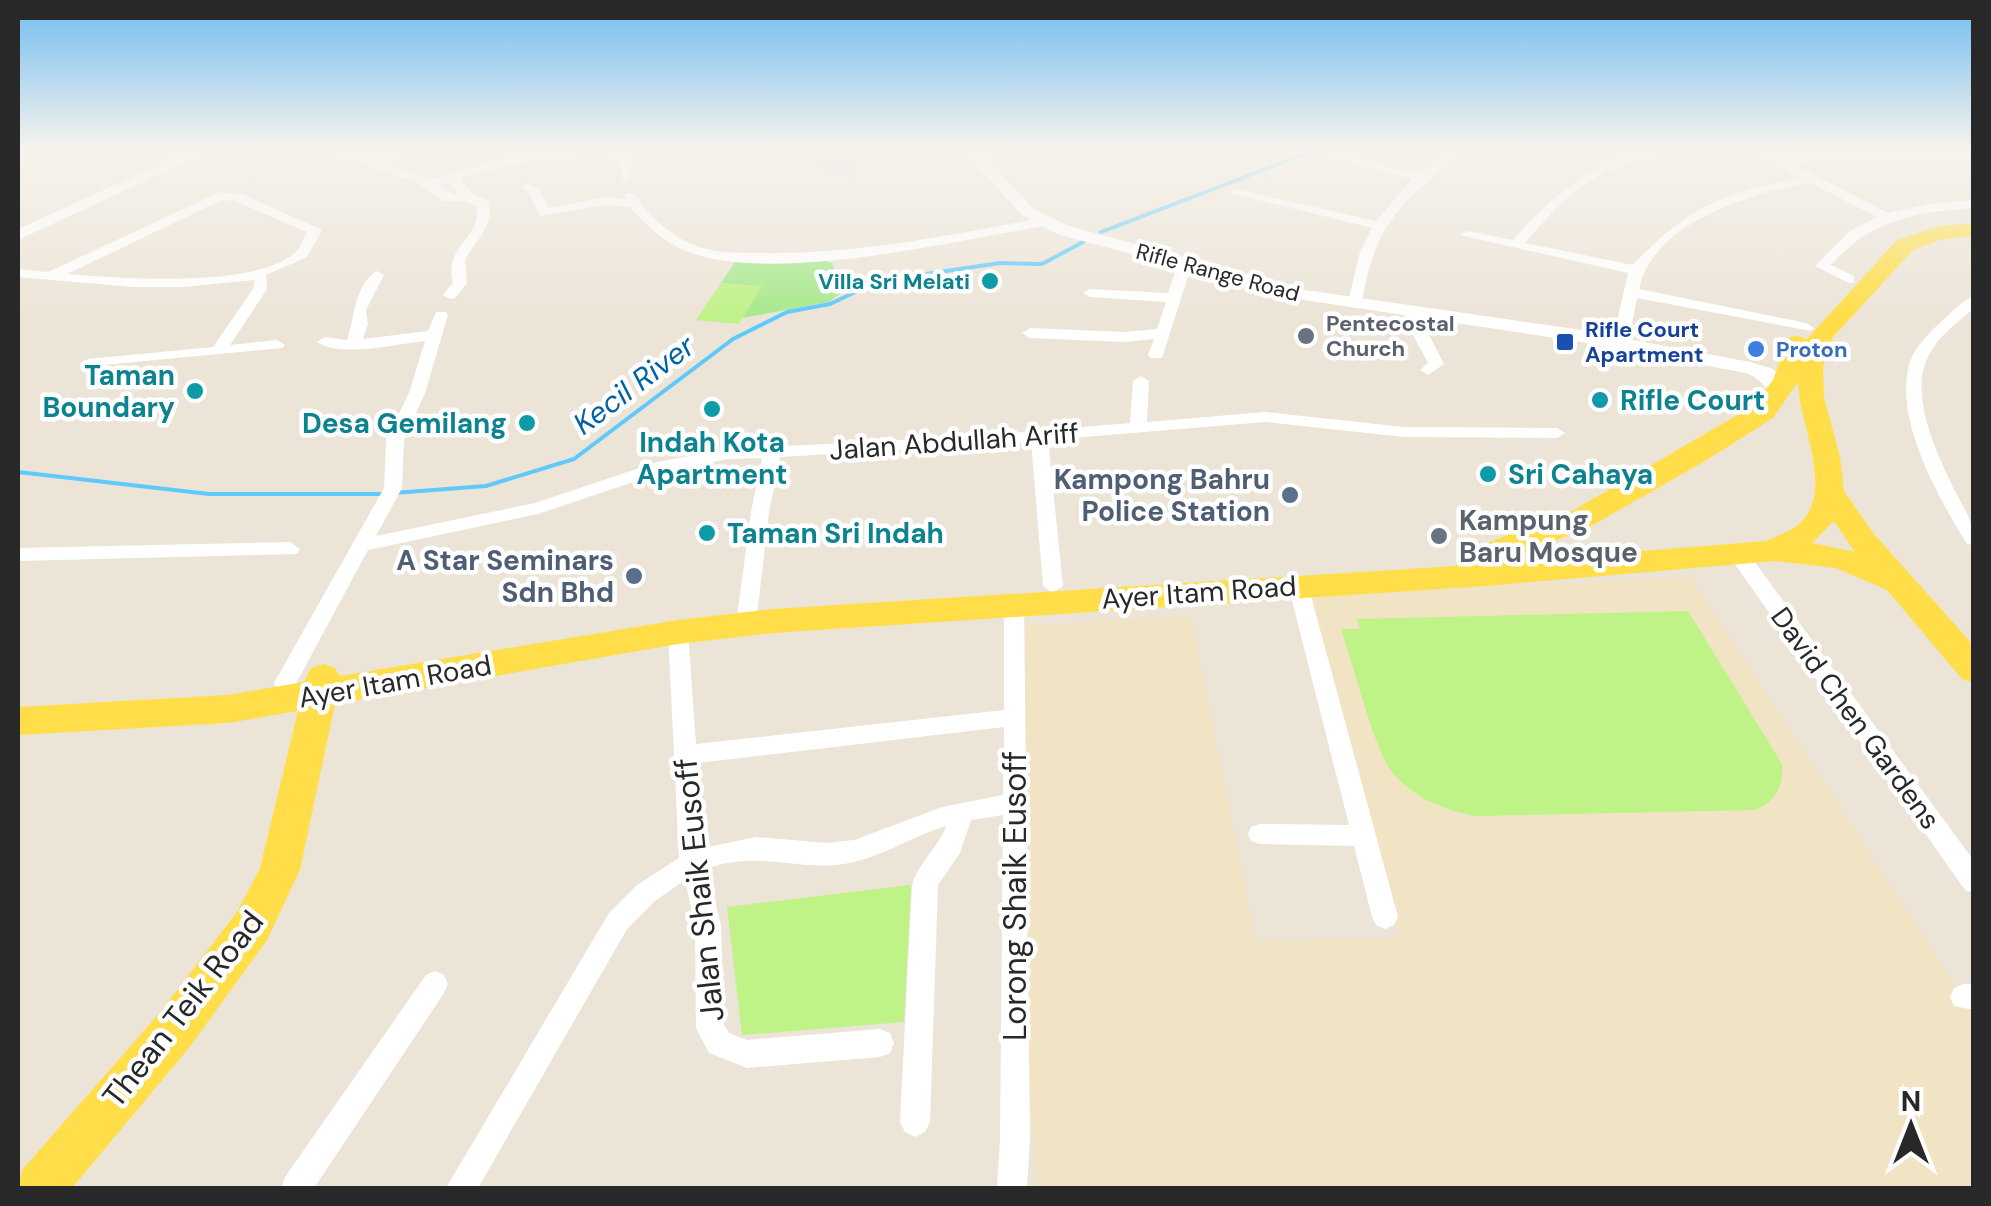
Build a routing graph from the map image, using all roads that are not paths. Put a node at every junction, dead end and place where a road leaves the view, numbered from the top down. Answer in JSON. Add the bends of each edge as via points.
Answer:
{"nodes":[{"id":1,"x":85,"y":204,"type":"edge"},
{"id":2,"x":196,"y":204,"type":"edge"},
{"id":3,"x":255,"y":204,"type":"edge"},
{"id":4,"x":483,"y":204,"type":"edge"},
{"id":5,"x":541,"y":204,"type":"edge"},
{"id":6,"x":586,"y":204,"type":"edge"},
{"id":7,"x":636,"y":204,"type":"edge"},
{"id":8,"x":1021,"y":204,"type":"edge"},
{"id":9,"x":1286,"y":204,"type":"edge"},
{"id":10,"x":1397,"y":204,"type":"edge"},
{"id":11,"x":1550,"y":204,"type":"edge"},
{"id":12,"x":1718,"y":204,"type":"edge"},
{"id":13,"x":1862,"y":204,"type":"edge"},
{"id":14,"x":1972,"y":204,"type":"edge"},
{"id":15,"x":1974,"y":215,"type":"edge"},
{"id":16,"x":1885,"y":216,"type":"junction"},
{"id":17,"x":1043,"y":222,"type":"junction"},
{"id":18,"x":1378,"y":225,"type":"junction"},
{"id":19,"x":1974,"y":229,"type":"edge"},
{"id":20,"x":1467,"y":234,"type":"dead end"},
{"id":21,"x":18,"y":235,"type":"edge"},
{"id":22,"x":1516,"y":244,"type":"junction"},
{"id":23,"x":1185,"y":264,"type":"junction"},
{"id":24,"x":1636,"y":270,"type":"junction"},
{"id":25,"x":18,"y":273,"type":"edge"},
{"id":26,"x":258,"y":273,"type":"junction"},
{"id":27,"x":377,"y":275,"type":"dead end"},
{"id":28,"x":49,"y":277,"type":"junction"},
{"id":29,"x":1849,"y":278,"type":"junction"},
{"id":30,"x":1631,"y":292,"type":"junction"},
{"id":31,"x":1090,"y":293,"type":"dead end"},
{"id":32,"x":450,"y":295,"type":"dead end"},
{"id":33,"x":1175,"y":298,"type":"junction"},
{"id":34,"x":1974,"y":300,"type":"edge"},
{"id":35,"x":1355,"y":302,"type":"junction"},
{"id":36,"x":1421,"y":311,"type":"junction"},
{"id":37,"x":440,"y":315,"type":"dead end"},
{"id":38,"x":1806,"y":328,"type":"junction"},
{"id":39,"x":1030,"y":333,"type":"dead end"},
{"id":40,"x":1163,"y":333,"type":"junction"},
{"id":41,"x":434,"y":335,"type":"junction"},
{"id":42,"x":325,"y":342,"type":"dead end"},
{"id":43,"x":1620,"y":342,"type":"junction"},
{"id":44,"x":277,"y":344,"type":"dead end"},
{"id":45,"x":354,"y":344,"type":"junction"},
{"id":46,"x":218,"y":350,"type":"junction"},
{"id":47,"x":1156,"y":354,"type":"dead end"},
{"id":48,"x":1794,"y":357,"type":"junction"},
{"id":49,"x":88,"y":364,"type":"dead end"},
{"id":50,"x":1428,"y":370,"type":"dead end"},
{"id":51,"x":1141,"y":382,"type":"dead end"},
{"id":52,"x":1782,"y":392,"type":"junction"},
{"id":53,"x":1138,"y":428,"type":"junction"},
{"id":54,"x":1557,"y":433,"type":"dead end"},
{"id":55,"x":1039,"y":436,"type":"junction"},
{"id":56,"x":772,"y":452,"type":"junction"},
{"id":57,"x":1832,"y":496,"type":"junction"},
{"id":58,"x":1586,"y":514,"type":"junction"},
{"id":59,"x":1974,"y":539,"type":"edge"},
{"id":60,"x":362,"y":545,"type":"junction"},
{"id":61,"x":290,"y":549,"type":"dead end"},
{"id":62,"x":1772,"y":551,"type":"junction"},
{"id":63,"x":1739,"y":555,"type":"junction"},
{"id":64,"x":18,"y":556,"type":"edge"},
{"id":65,"x":1672,"y":561,"type":"junction"},
{"id":66,"x":1298,"y":585,"type":"junction"},
{"id":67,"x":1053,"y":586,"type":"junction"},
{"id":68,"x":1910,"y":596,"type":"junction"},
{"id":69,"x":1014,"y":604,"type":"junction"},
{"id":70,"x":746,"y":616,"type":"junction"},
{"id":71,"x":678,"y":632,"type":"junction"},
{"id":72,"x":1974,"y":670,"type":"edge"},
{"id":73,"x":309,"y":685,"type":"junction"},
{"id":74,"x":1016,"y":717,"type":"junction"},
{"id":75,"x":18,"y":721,"type":"edge"},
{"id":76,"x":684,"y":755,"type":"junction"},
{"id":77,"x":1014,"y":803,"type":"junction"},
{"id":78,"x":962,"y":813,"type":"junction"},
{"id":79,"x":1260,"y":834,"type":"dead end"},
{"id":80,"x":1362,"y":836,"type":"junction"},
{"id":81,"x":692,"y":866,"type":"junction"},
{"id":82,"x":1974,"y":882,"type":"edge"},
{"id":83,"x":1385,"y":918,"type":"dead end"},
{"id":84,"x":435,"y":984,"type":"dead end"},
{"id":85,"x":880,"y":1043,"type":"dead end"},
{"id":86,"x":915,"y":1122,"type":"dead end"},
{"id":87,"x":40,"y":1188,"type":"edge"},
{"id":88,"x":296,"y":1188,"type":"edge"},
{"id":89,"x":460,"y":1188,"type":"edge"},
{"id":90,"x":1012,"y":1188,"type":"edge"}],
"edges":[{"from":1,"to":21,"type":"street"},
{"from":2,"to":28,"type":"street"},
{"from":3,"to":26,"type":"street","via":[[314,230],[299,255]]},
{"from":4,"to":32,"type":"street","via":[[483,227],[457,260],[460,283]]},
{"from":5,"to":6,"type":"street","via":[[545,212]]},
{"from":7,"to":17,"type":"street","via":[[684,245],[732,256],[826,254]]},
{"from":8,"to":17,"type":"street","name":"Rifle Range Road"},
{"from":9,"to":18,"type":"street"},
{"from":10,"to":18,"type":"street"},
{"from":11,"to":22,"type":"street"},
{"from":12,"to":24,"type":"street","via":[[1669,235]]},
{"from":13,"to":16,"type":"street"},
{"from":14,"to":16,"type":"street"},
{"from":15,"to":29,"type":"main road","via":[[1904,228],[1874,248]]},
{"from":16,"to":29,"type":"street","via":[[1844,238],[1822,266]]},
{"from":17,"to":23,"type":"street","name":"Rifle Range Road"},
{"from":18,"to":35,"type":"street","via":[[1359,270]]},
{"from":19,"to":57,"type":"main road","via":[[1904,244],[1813,348],[1808,372]]},
{"from":20,"to":22,"type":"street"},
{"from":22,"to":24,"type":"street"},
{"from":23,"to":33,"type":"street"},
{"from":23,"to":35,"type":"street","name":"Rifle Range Road"},
{"from":24,"to":30,"type":"street"},
{"from":25,"to":28,"type":"street"},
{"from":26,"to":28,"type":"street","via":[[163,285]]},
{"from":26,"to":46,"type":"street","via":[[260,289]]},
{"from":27,"to":45,"type":"street","via":[[357,316]]},
{"from":29,"to":38,"type":"main road"},
{"from":30,"to":38,"type":"street"},
{"from":30,"to":43,"type":"street"},
{"from":31,"to":33,"type":"street"},
{"from":33,"to":40,"type":"street"},
{"from":34,"to":59,"type":"street","via":[[1924,350],[1916,368],[1926,442]]},
{"from":35,"to":36,"type":"street","name":"Rifle Range Road"},
{"from":36,"to":43,"type":"street","name":"Rifle Range Road"},
{"from":36,"to":50,"type":"street","via":[[1418,327],[1436,364]]},
{"from":37,"to":41,"type":"street"},
{"from":38,"to":48,"type":"main road"},
{"from":39,"to":40,"type":"street"},
{"from":40,"to":47,"type":"street"},
{"from":41,"to":45,"type":"street"},
{"from":41,"to":60,"type":"street","via":[[395,440],[390,492]]},
{"from":42,"to":45,"type":"street"},
{"from":43,"to":48,"type":"street","name":"Rifle Range Road","via":[[1762,366]]},
{"from":43,"to":52,"type":"street","name":"Rifle Range Road","via":[[1760,370]]},
{"from":44,"to":46,"type":"street"},
{"from":46,"to":49,"type":"street"},
{"from":48,"to":52,"type":"main road"},
{"from":51,"to":53,"type":"street"},
{"from":52,"to":58,"type":"main road","name":"Ayer Itam Road","via":[[1764,412]]},
{"from":53,"to":54,"type":"street","name":"Jalan Abdullah Ariff","via":[[1264,418],[1404,432]]},
{"from":53,"to":55,"type":"street","name":"Jalan Abdullah Ariff"},
{"from":55,"to":56,"type":"street","name":"Jalan Abdullah Ariff"},
{"from":55,"to":67,"type":"street"},
{"from":56,"to":60,"type":"street","name":"Jalan Abdullah Ariff","via":[[670,464],[538,508]]},
{"from":56,"to":70,"type":"street"},
{"from":57,"to":62,"type":"main road","name":"Ayer Itam Road","via":[[1809,536]]},
{"from":57,"to":68,"type":"main road"},
{"from":58,"to":65,"type":"main road","via":[[1581,534],[1601,552]]},
{"from":58,"to":67,"type":"main road","name":"Ayer Itam Road","via":[[1470,562]]},
{"from":60,"to":73,"type":"street"},
{"from":61,"to":64,"type":"street"},
{"from":62,"to":63,"type":"main road","name":"Ayer Itam Road"},
{"from":62,"to":68,"type":"main road","via":[[1854,561]]},
{"from":63,"to":65,"type":"main road","name":"Ayer Itam Road"},
{"from":63,"to":82,"type":"street","name":"David Chen Gardens"},
{"from":65,"to":66,"type":"main road","name":"Ayer Itam Road"},
{"from":66,"to":69,"type":"main road","name":"Ayer Itam Road"},
{"from":66,"to":80,"type":"street"},
{"from":67,"to":70,"type":"main road","name":"Ayer Itam Road"},
{"from":68,"to":72,"type":"main road"},
{"from":69,"to":70,"type":"main road","name":"Ayer Itam Road"},
{"from":69,"to":74,"type":"street","name":"Lorong Shaik Eusoff"},
{"from":70,"to":71,"type":"main road","name":"Ayer Itam Road"},
{"from":70,"to":73,"type":"main road","name":"Ayer Itam Road"},
{"from":71,"to":73,"type":"main road","name":"Ayer Itam Road"},
{"from":71,"to":76,"type":"street","name":"Jalan Shaik Eusoff"},
{"from":73,"to":75,"type":"main road","name":"Ayer Itam Road","via":[[228,709]]},
{"from":73,"to":87,"type":"main road","name":"Thean Teik Road","via":[[280,870],[252,926],[173,1032]]},
{"from":74,"to":76,"type":"street"},
{"from":74,"to":77,"type":"street","name":"Lorong Shaik Eusoff"},
{"from":76,"to":81,"type":"street","name":"Jalan Shaik Eusoff"},
{"from":77,"to":78,"type":"street"},
{"from":77,"to":90,"type":"street","name":"Lorong Shaik Eusoff","via":[[1018,1138]]},
{"from":78,"to":81,"type":"street","via":[[856,851],[806,856],[757,848]]},
{"from":78,"to":86,"type":"street","via":[[952,844],[925,885]]},
{"from":79,"to":80,"type":"street"},
{"from":80,"to":83,"type":"street"},
{"from":81,"to":85,"type":"street","name":"Jalan Shaik Eusoff","via":[[708,917],[710,1028],[718,1042],[747,1054]]},
{"from":81,"to":89,"type":"street","via":[[637,897],[595,955]]},
{"from":84,"to":88,"type":"street"}]}
